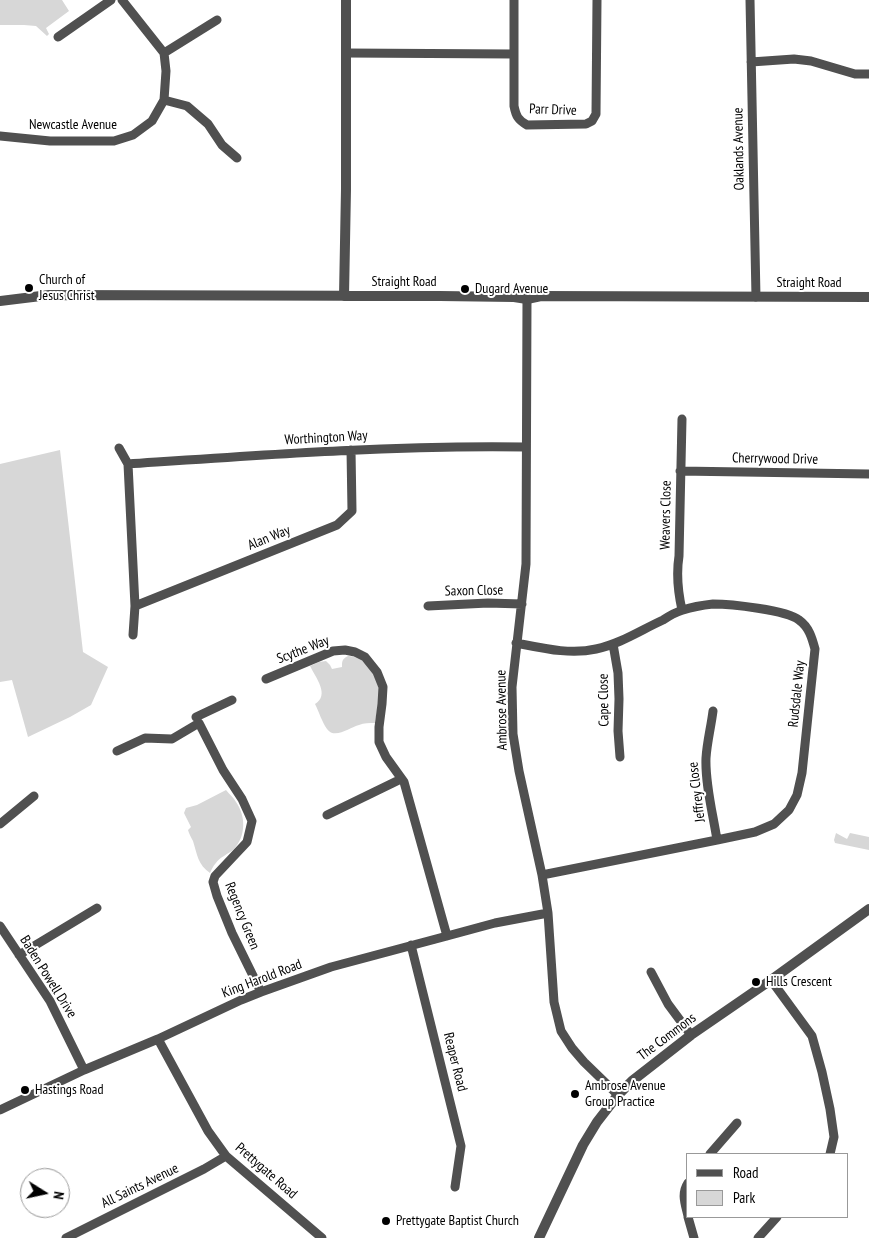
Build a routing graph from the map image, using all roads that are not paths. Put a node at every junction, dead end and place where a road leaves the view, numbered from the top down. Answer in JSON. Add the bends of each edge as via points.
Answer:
{"nodes":[{"id":1,"x":111,"y":0,"type":"edge"},
{"id":2,"x":122,"y":0,"type":"edge"},
{"id":3,"x":346,"y":0,"type":"edge"},
{"id":4,"x":514,"y":0,"type":"edge"},
{"id":5,"x":597,"y":0,"type":"edge"},
{"id":6,"x":750,"y":0,"type":"edge"},
{"id":7,"x":217,"y":20,"type":"dead end"},
{"id":8,"x":58,"y":38,"type":"dead end"},
{"id":9,"x":164,"y":53,"type":"junction"},
{"id":10,"x":346,"y":53,"type":"junction"},
{"id":11,"x":513,"y":54,"type":"junction"},
{"id":12,"x":751,"y":62,"type":"junction"},
{"id":13,"x":869,"y":74,"type":"edge"},
{"id":14,"x":164,"y":100,"type":"junction"},
{"id":15,"x":0,"y":136,"type":"edge"},
{"id":16,"x":237,"y":158,"type":"dead end"},
{"id":17,"x":344,"y":296,"type":"junction"},
{"id":18,"x":756,"y":297,"type":"junction"},
{"id":19,"x":869,"y":297,"type":"edge"},
{"id":20,"x":527,"y":299,"type":"junction"},
{"id":21,"x":0,"y":300,"type":"edge"},
{"id":22,"x":682,"y":419,"type":"dead end"},
{"id":23,"x":526,"y":447,"type":"junction"},
{"id":24,"x":119,"y":448,"type":"dead end"},
{"id":25,"x":351,"y":450,"type":"junction"},
{"id":26,"x":128,"y":464,"type":"junction"},
{"id":27,"x":680,"y":471,"type":"junction"},
{"id":28,"x":869,"y":474,"type":"edge"},
{"id":29,"x":522,"y":604,"type":"junction"},
{"id":30,"x":134,"y":606,"type":"junction"},
{"id":31,"x":428,"y":606,"type":"dead end"},
{"id":32,"x":682,"y":610,"type":"junction"},
{"id":33,"x":133,"y":635,"type":"dead end"},
{"id":34,"x":516,"y":644,"type":"junction"},
{"id":35,"x":613,"y":644,"type":"junction"},
{"id":36,"x":266,"y":678,"type":"dead end"},
{"id":37,"x":232,"y":700,"type":"dead end"},
{"id":38,"x":713,"y":711,"type":"dead end"},
{"id":39,"x":196,"y":717,"type":"junction"},
{"id":40,"x":117,"y":751,"type":"dead end"},
{"id":41,"x":620,"y":757,"type":"dead end"},
{"id":42,"x":401,"y":779,"type":"junction"},
{"id":43,"x":34,"y":796,"type":"dead end"},
{"id":44,"x":327,"y":815,"type":"dead end"},
{"id":45,"x":0,"y":824,"type":"edge"},
{"id":46,"x":717,"y":840,"type":"junction"},
{"id":47,"x":542,"y":875,"type":"junction"},
{"id":48,"x":96,"y":908,"type":"dead end"},
{"id":49,"x":869,"y":909,"type":"edge"},
{"id":50,"x":548,"y":914,"type":"junction"},
{"id":51,"x":0,"y":926,"type":"edge"},
{"id":52,"x":447,"y":936,"type":"junction"},
{"id":53,"x":411,"y":945,"type":"junction"},
{"id":54,"x":19,"y":956,"type":"junction"},
{"id":55,"x":652,"y":972,"type":"dead end"},
{"id":56,"x":772,"y":980,"type":"junction"},
{"id":57,"x":260,"y":992,"type":"junction"},
{"id":58,"x":691,"y":1035,"type":"junction"},
{"id":59,"x":158,"y":1039,"type":"junction"},
{"id":60,"x":84,"y":1070,"type":"junction"},
{"id":61,"x":618,"y":1095,"type":"junction"},
{"id":62,"x":0,"y":1110,"type":"edge"},
{"id":63,"x":737,"y":1123,"type":"dead end"},
{"id":64,"x":711,"y":1153,"type":"edge"},
{"id":65,"x":830,"y":1153,"type":"edge"},
{"id":66,"x":226,"y":1156,"type":"junction"},
{"id":67,"x":455,"y":1186,"type":"dead end"},
{"id":68,"x":686,"y":1186,"type":"edge"},
{"id":69,"x":686,"y":1208,"type":"edge"},
{"id":70,"x":689,"y":1218,"type":"edge"},
{"id":71,"x":776,"y":1218,"type":"edge"},
{"id":72,"x":542,"y":1237,"type":"edge"},
{"id":73,"x":66,"y":1238,"type":"edge"},
{"id":74,"x":322,"y":1238,"type":"edge"},
{"id":75,"x":694,"y":1238,"type":"edge"},
{"id":76,"x":758,"y":1238,"type":"edge"}],
"edges":[{"from":1,"to":8,"type":"street"},
{"from":2,"to":9,"type":"street"},
{"from":3,"to":10,"type":"street"},
{"from":4,"to":11,"type":"street","name":"Parr Drive"},
{"from":5,"to":11,"type":"street","name":"Parr Drive","via":[[596,114],[592,121],[586,124],[527,125],[520,121],[514,106]]},
{"from":6,"to":12,"type":"street","name":"Oaklands Avenue"},
{"from":7,"to":9,"type":"street"},
{"from":9,"to":14,"type":"street","name":"Newcastle Avenue"},
{"from":10,"to":11,"type":"street"},
{"from":10,"to":17,"type":"street"},
{"from":12,"to":13,"type":"street","via":[[794,59],[855,74]]},
{"from":12,"to":18,"type":"street","name":"Oaklands Avenue"},
{"from":14,"to":15,"type":"street","name":"Newcastle Avenue","via":[[152,121],[133,135],[114,141],[50,141]]},
{"from":14,"to":16,"type":"street","via":[[187,106],[208,124],[222,145]]},
{"from":17,"to":20,"type":"street","name":"Straight Road"},
{"from":17,"to":21,"type":"street","name":"Straight Road","via":[[49,295]]},
{"from":18,"to":19,"type":"street","name":"Straight Road"},
{"from":18,"to":20,"type":"street","name":"Straight Road","via":[[541,296]]},
{"from":20,"to":23,"type":"street","name":"Ambrose Avenue"},
{"from":22,"to":27,"type":"street","name":"Weavers Close"},
{"from":23,"to":25,"type":"street","name":"Worthington Way"},
{"from":23,"to":29,"type":"street","name":"Ambrose Avenue","via":[[526,564]]},
{"from":24,"to":26,"type":"street"},
{"from":25,"to":26,"type":"street","name":"Worthington Way"},
{"from":25,"to":30,"type":"street","name":"Alan Way","via":[[352,511],[337,525]]},
{"from":26,"to":30,"type":"street"},
{"from":27,"to":28,"type":"street","name":"Cherrywood Drive"},
{"from":27,"to":32,"type":"street","name":"Weavers Close","via":[[677,568]]},
{"from":29,"to":31,"type":"street","name":"Saxon Close"},
{"from":29,"to":34,"type":"street","name":"Ambrose Avenue"},
{"from":30,"to":33,"type":"street"},
{"from":32,"to":35,"type":"street","name":"Rudsdale Way"},
{"from":32,"to":46,"type":"street","name":"Rudsdale Way","via":[[712,604],[792,615],[811,633],[815,649],[797,795],[789,810],[774,824],[755,832]]},
{"from":34,"to":35,"type":"street","name":"Rudsdale Way","via":[[575,651]]},
{"from":34,"to":47,"type":"street","name":"Ambrose Avenue","via":[[512,687],[518,771]]},
{"from":35,"to":41,"type":"street","name":"Cape Close","via":[[618,673]]},
{"from":36,"to":42,"type":"street","name":"Scythe Way","via":[[333,652],[345,650],[365,657],[377,672],[383,687],[379,742]]},
{"from":37,"to":39,"type":"street"},
{"from":38,"to":46,"type":"street","name":"Jeffrey Close","via":[[706,767]]},
{"from":39,"to":40,"type":"street","via":[[172,739],[145,738]]},
{"from":39,"to":57,"type":"street","name":"Regency Green","via":[[252,821],[247,842],[213,882],[232,934]]},
{"from":42,"to":44,"type":"street"},
{"from":42,"to":52,"type":"street","name":"Scythe Way"},
{"from":43,"to":45,"type":"street"},
{"from":46,"to":47,"type":"street","name":"Rudsdale Way"},
{"from":47,"to":50,"type":"street","name":"Ambrose Avenue"},
{"from":48,"to":54,"type":"street"},
{"from":49,"to":56,"type":"street","name":"The Commons"},
{"from":50,"to":52,"type":"street","name":"King Harold Road"},
{"from":50,"to":61,"type":"street","name":"Ambrose Avenue","via":[[554,1002],[561,1031],[584,1062]]},
{"from":51,"to":54,"type":"street","name":"Baden Powell Drive"},
{"from":52,"to":53,"type":"street","name":"King Harold Road"},
{"from":53,"to":57,"type":"street","name":"King Harold Road"},
{"from":53,"to":67,"type":"street","name":"Reaper Road","via":[[461,1146]]},
{"from":54,"to":60,"type":"street","name":"Baden Powell Drive","via":[[50,1001]]},
{"from":55,"to":58,"type":"street","via":[[668,1004]]},
{"from":56,"to":58,"type":"street","name":"The Commons"},
{"from":56,"to":65,"type":"street","via":[[812,1036],[830,1109],[834,1137]]},
{"from":57,"to":59,"type":"street","name":"King Harold Road"},
{"from":58,"to":61,"type":"street","name":"The Commons"},
{"from":59,"to":60,"type":"street","name":"King Harold Road"},
{"from":59,"to":66,"type":"street","name":"Prettygate Road","via":[[208,1131]]},
{"from":60,"to":62,"type":"street","name":"King Harold Road"},
{"from":61,"to":72,"type":"street","name":"The Commons","via":[[582,1145]]},
{"from":63,"to":64,"type":"street"},
{"from":66,"to":73,"type":"street","name":"All Saints Avenue"},
{"from":66,"to":74,"type":"street","name":"Prettygate Road"},
{"from":68,"to":69,"type":"street"},
{"from":70,"to":75,"type":"street"},
{"from":71,"to":76,"type":"street"}]}
